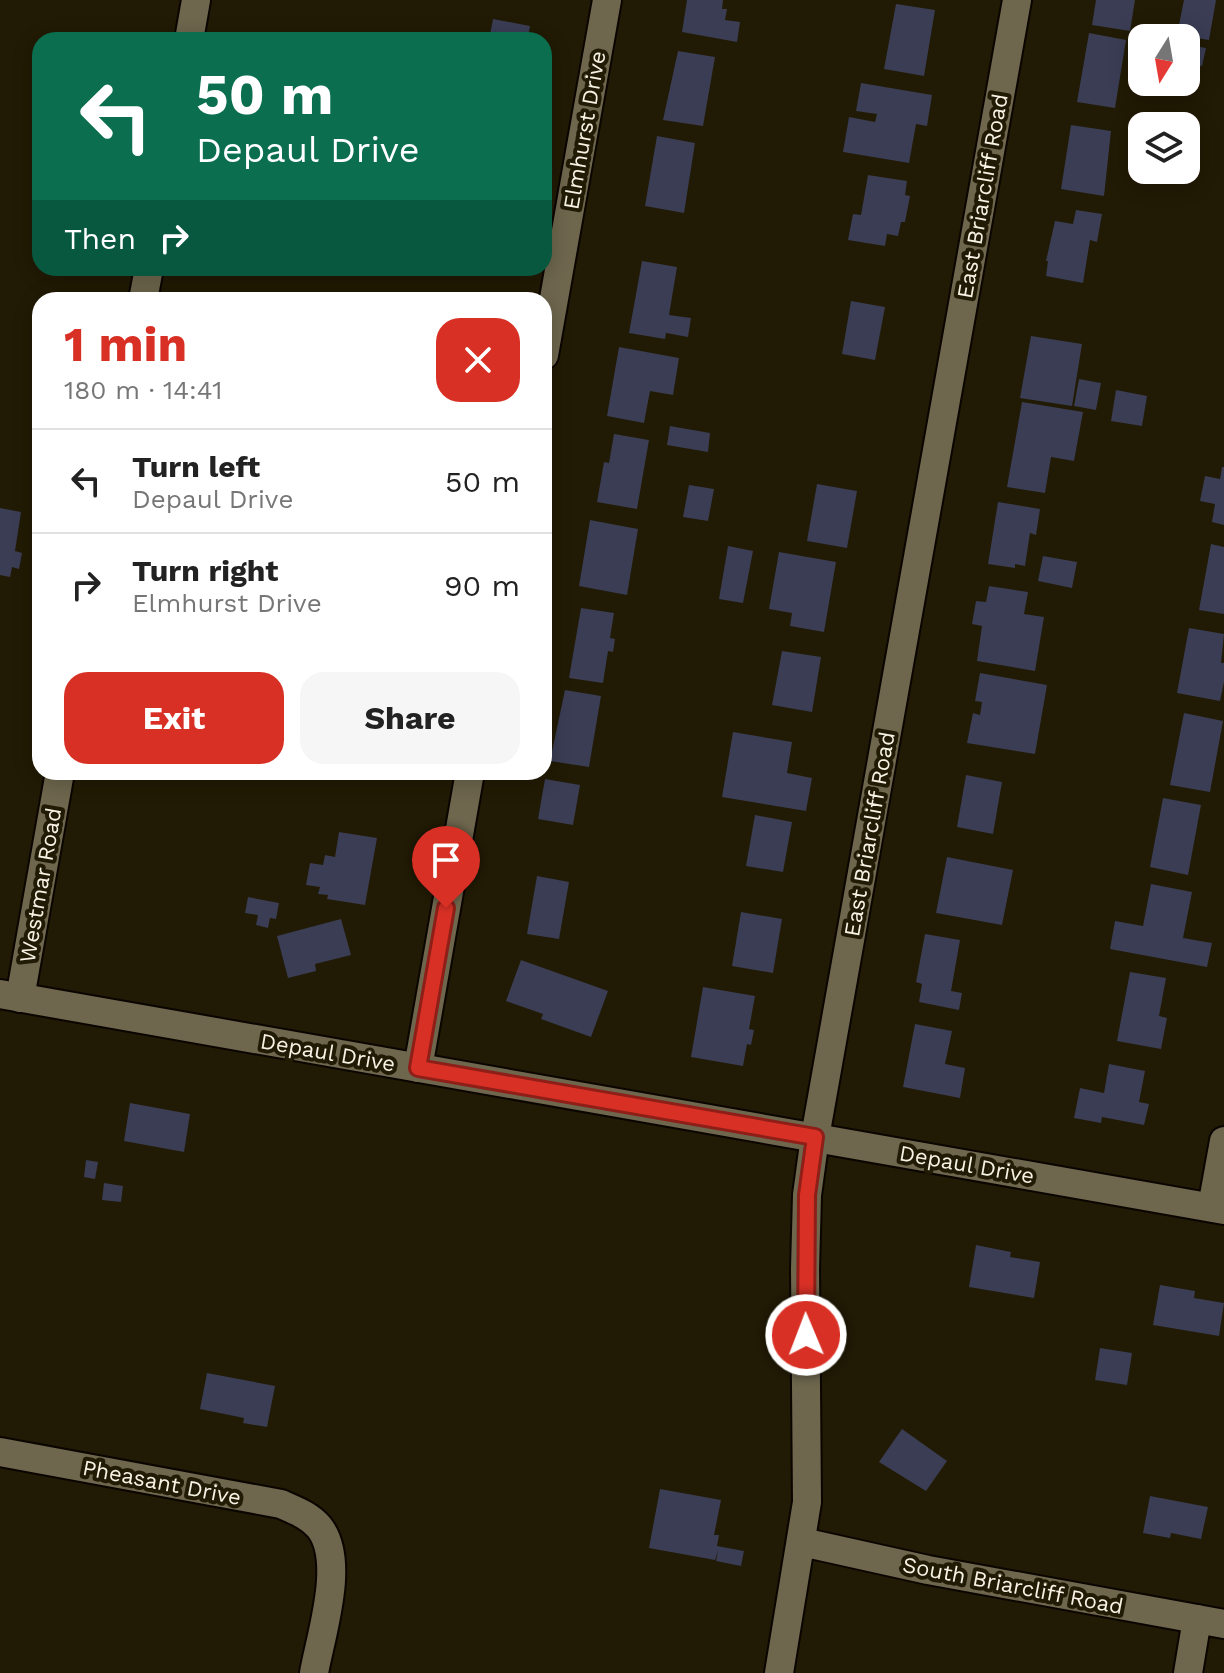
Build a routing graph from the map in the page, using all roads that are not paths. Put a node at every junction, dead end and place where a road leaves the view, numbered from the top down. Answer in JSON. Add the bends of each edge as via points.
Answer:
{"nodes":[{"id":1,"x":196,"y":0,"type":"edge"},
{"id":2,"x":607,"y":0,"type":"edge"},
{"id":3,"x":1017,"y":0,"type":"edge"},
{"id":4,"x":190,"y":32,"type":"edge"},
{"id":5,"x":552,"y":310,"type":"edge"},
{"id":6,"x":58,"y":780,"type":"edge"},
{"id":7,"x":469,"y":780,"type":"edge"},
{"id":8,"x":10,"y":996,"type":"edge"},
{"id":9,"x":418,"y":1068,"type":"junction"},
{"id":10,"x":815,"y":1137,"type":"junction"},
{"id":11,"x":1224,"y":1141,"type":"edge"},
{"id":12,"x":1218,"y":1208,"type":"edge"},
{"id":13,"x":0,"y":1452,"type":"edge"},
{"id":14,"x":802,"y":1542,"type":"junction"},
{"id":15,"x":1211,"y":1622,"type":"edge"},
{"id":16,"x":314,"y":1673,"type":"edge"},
{"id":17,"x":779,"y":1673,"type":"edge"},
{"id":18,"x":1188,"y":1673,"type":"edge"}],
"edges":[{"from":1,"to":4,"type":"street"},
{"from":2,"to":5,"type":"street","name":"Elmhurst Drive"},
{"from":3,"to":10,"type":"street","name":"East Briarcliff Road"},
{"from":6,"to":8,"type":"street","name":"Westmar Road"},
{"from":7,"to":9,"type":"street"},
{"from":8,"to":9,"type":"street","name":"Depaul Drive"},
{"from":9,"to":10,"type":"street","name":"Depaul Drive"},
{"from":10,"to":12,"type":"street","name":"Depaul Drive"},
{"from":10,"to":14,"type":"street","name":"East Briarcliff Road","via":[[805,1249],[809,1456]]},
{"from":11,"to":12,"type":"street"},
{"from":13,"to":16,"type":"street","name":"Pheasant Drive","via":[[281,1504],[303,1514],[319,1527],[330,1549],[331,1577]]},
{"from":14,"to":15,"type":"street","name":"South Briarcliff Road"},
{"from":14,"to":17,"type":"street","name":"East Briarcliff Road"},
{"from":15,"to":18,"type":"street"}]}
